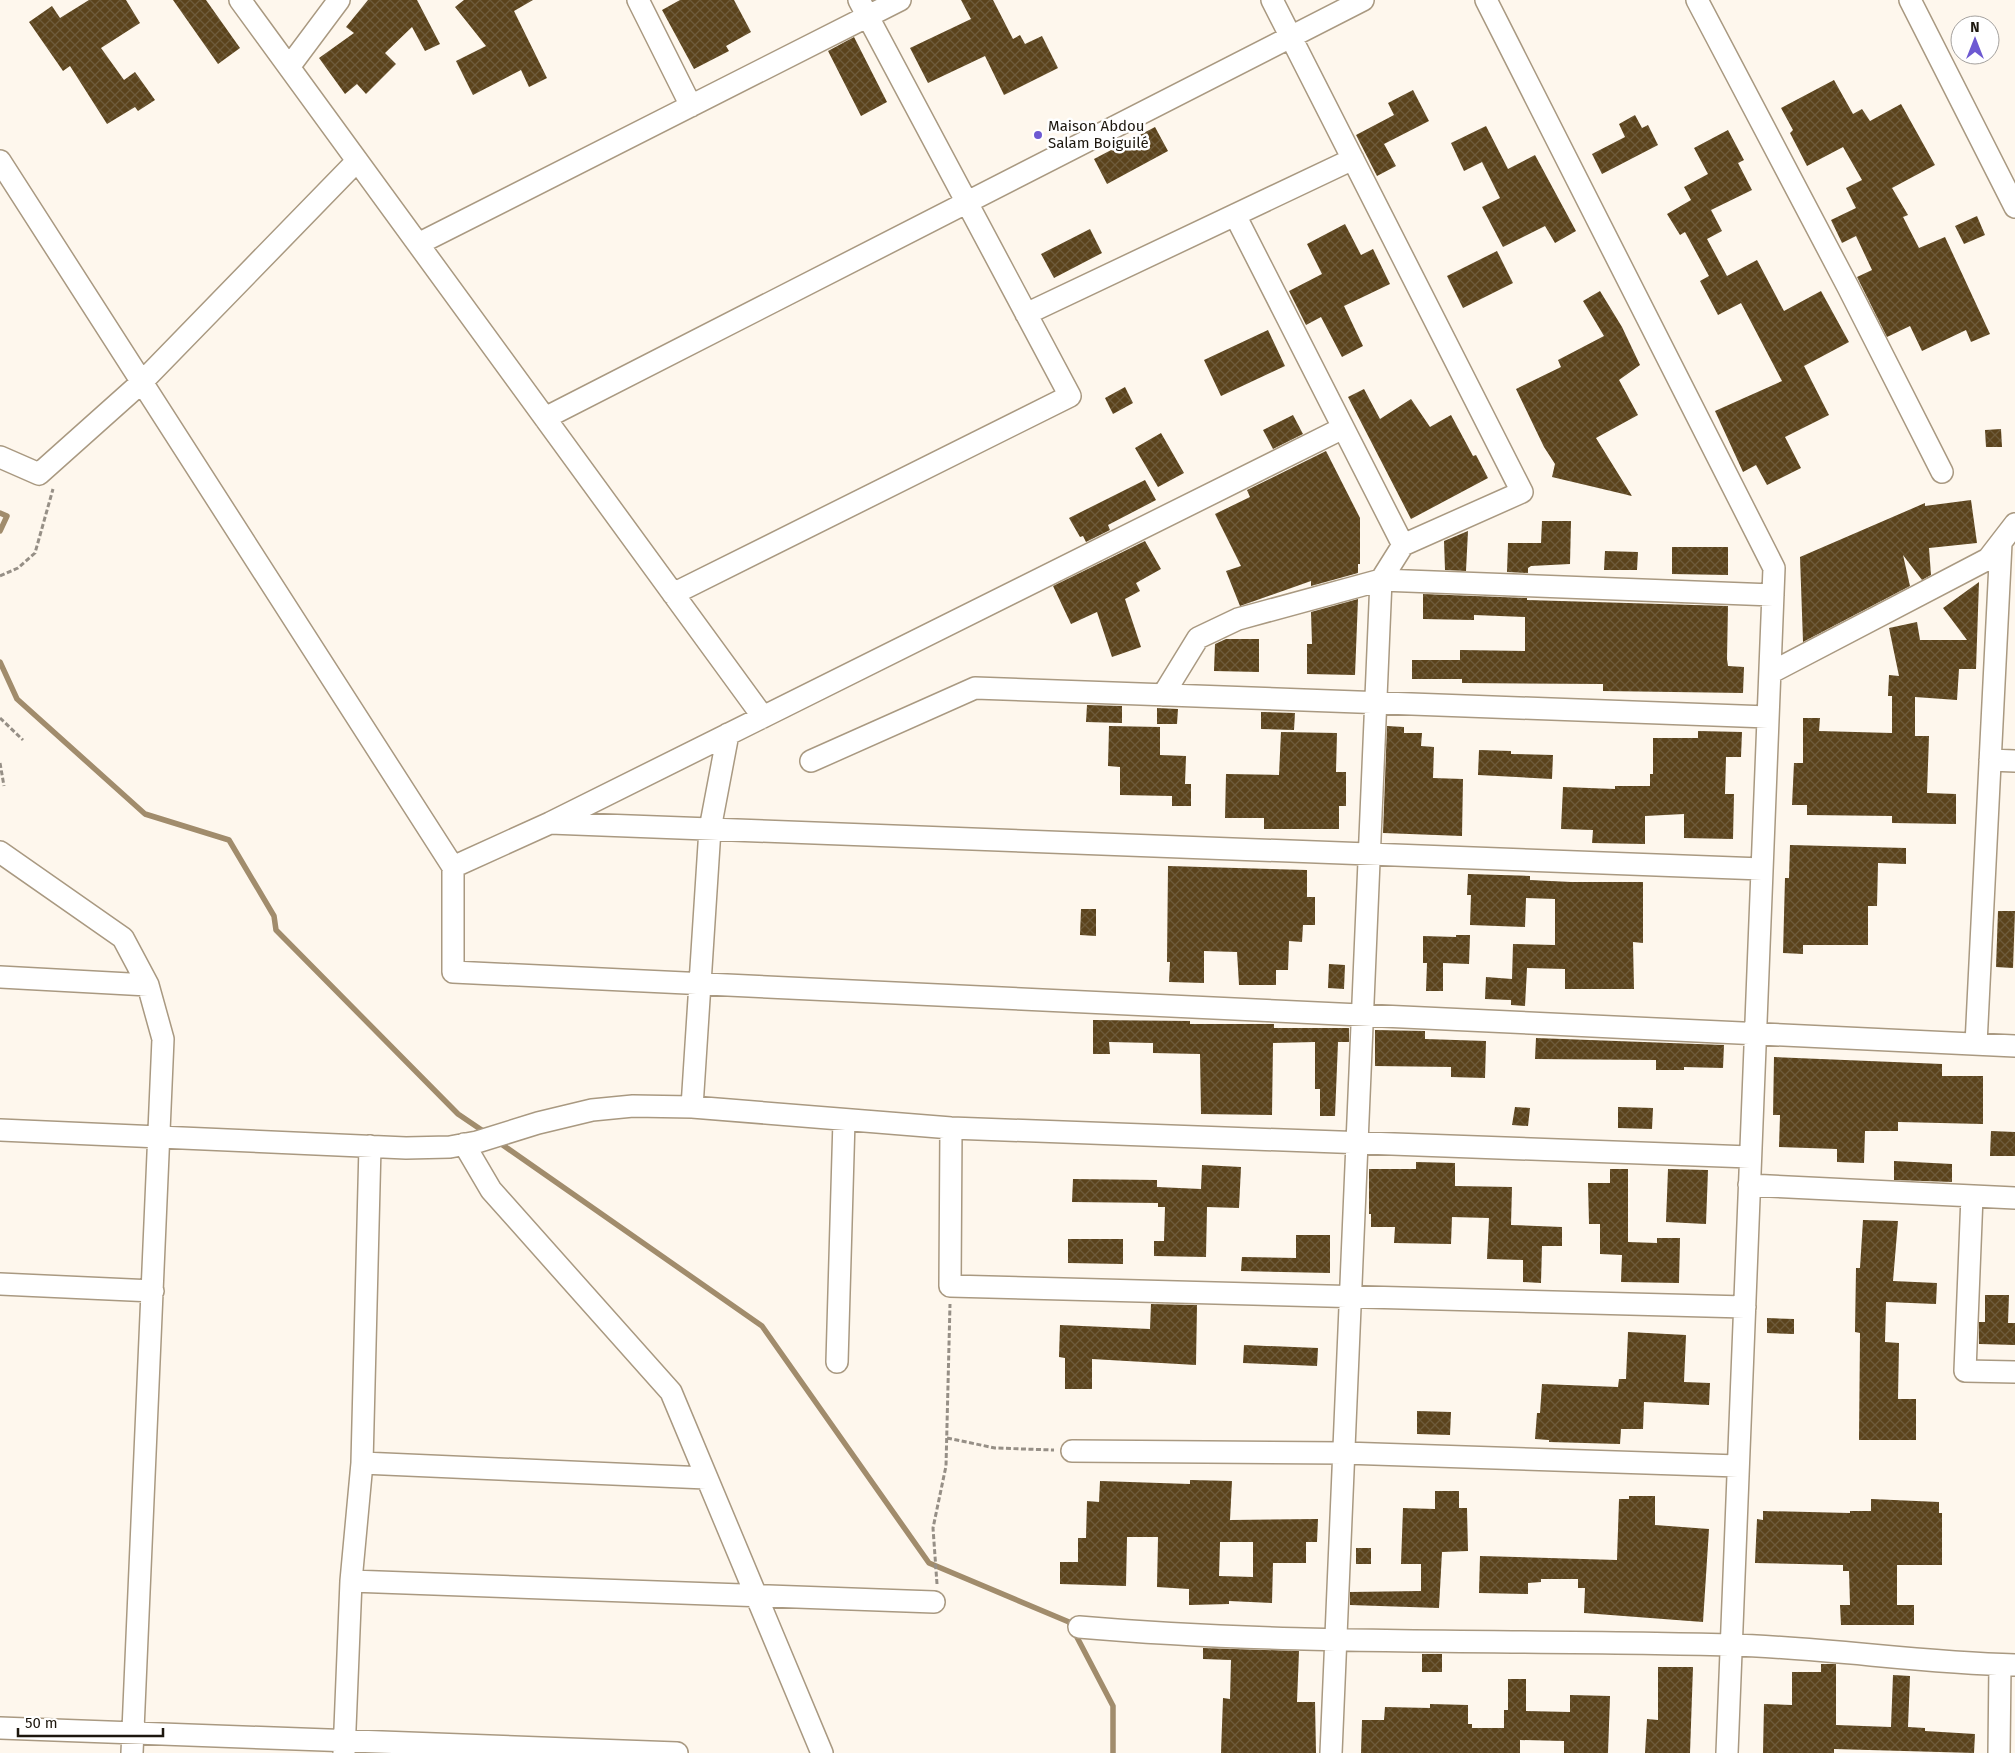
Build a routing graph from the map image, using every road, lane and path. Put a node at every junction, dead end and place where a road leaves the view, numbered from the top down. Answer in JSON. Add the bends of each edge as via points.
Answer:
{"nodes":[{"id":1,"x":240,"y":0,"type":"edge"},
{"id":2,"x":339,"y":0,"type":"edge"},
{"id":3,"x":638,"y":0,"type":"edge"},
{"id":4,"x":900,"y":0,"type":"edge"},
{"id":5,"x":1272,"y":0,"type":"edge"},
{"id":6,"x":1363,"y":0,"type":"edge"},
{"id":7,"x":1486,"y":0,"type":"edge"},
{"id":8,"x":1697,"y":0,"type":"edge"},
{"id":9,"x":1910,"y":0,"type":"edge"},
{"id":10,"x":864,"y":8,"type":"edge"},
{"id":11,"x":1290,"y":37,"type":"junction"},
{"id":12,"x":289,"y":67,"type":"junction"},
{"id":13,"x":691,"y":106,"type":"junction"},
{"id":14,"x":1352,"y":159,"type":"junction"},
{"id":15,"x":0,"y":161,"type":"edge"},
{"id":16,"x":357,"y":161,"type":"junction"},
{"id":17,"x":966,"y":202,"type":"junction"},
{"id":18,"x":2015,"y":207,"type":"edge"},
{"id":19,"x":1235,"y":215,"type":"junction"},
{"id":20,"x":418,"y":244,"type":"junction"},
{"id":21,"x":1026,"y":314,"type":"junction"},
{"id":22,"x":142,"y":382,"type":"junction"},
{"id":23,"x":545,"y":418,"type":"junction"},
{"id":24,"x":1343,"y":428,"type":"junction"},
{"id":25,"x":0,"y":457,"type":"edge"},
{"id":26,"x":1942,"y":472,"type":"dead end"},
{"id":27,"x":55,"y":482,"type":"dead end"},
{"id":28,"x":2015,"y":524,"type":"edge"},
{"id":29,"x":2001,"y":543,"type":"junction"},
{"id":30,"x":1403,"y":545,"type":"junction"},
{"id":31,"x":0,"y":576,"type":"edge"},
{"id":32,"x":1381,"y":580,"type":"junction"},
{"id":33,"x":673,"y":594,"type":"junction"},
{"id":34,"x":1773,"y":595,"type":"junction"},
{"id":35,"x":2006,"y":610,"type":"edge"},
{"id":36,"x":1770,"y":673,"type":"junction"},
{"id":37,"x":1163,"y":695,"type":"junction"},
{"id":38,"x":1376,"y":703,"type":"junction"},
{"id":39,"x":763,"y":717,"type":"junction"},
{"id":40,"x":1768,"y":717,"type":"junction"},
{"id":41,"x":0,"y":718,"type":"edge"},
{"id":42,"x":728,"y":734,"type":"junction"},
{"id":43,"x":23,"y":740,"type":"dead end"},
{"id":44,"x":1990,"y":760,"type":"junction"},
{"id":45,"x":811,"y":761,"type":"dead end"},
{"id":46,"x":2015,"y":761,"type":"edge"},
{"id":47,"x":0,"y":763,"type":"edge"},
{"id":48,"x":4,"y":786,"type":"dead end"},
{"id":49,"x":550,"y":823,"type":"junction"},
{"id":50,"x":710,"y":829,"type":"junction"},
{"id":51,"x":0,"y":852,"type":"edge"},
{"id":52,"x":1369,"y":854,"type":"junction"},
{"id":53,"x":453,"y":866,"type":"junction"},
{"id":54,"x":1762,"y":869,"type":"junction"},
{"id":55,"x":0,"y":976,"type":"edge"},
{"id":56,"x":702,"y":984,"type":"junction"},
{"id":57,"x":148,"y":985,"type":"junction"},
{"id":58,"x":1363,"y":1015,"type":"junction"},
{"id":59,"x":1755,"y":1034,"type":"junction"},
{"id":60,"x":1976,"y":1044,"type":"junction"},
{"id":61,"x":2015,"y":1046,"type":"edge"},
{"id":62,"x":692,"y":1107,"type":"junction"},
{"id":63,"x":844,"y":1120,"type":"junction"},
{"id":64,"x":951,"y":1128,"type":"junction"},
{"id":65,"x":0,"y":1130,"type":"edge"},
{"id":66,"x":160,"y":1137,"type":"junction"},
{"id":67,"x":471,"y":1143,"type":"junction"},
{"id":68,"x":1357,"y":1143,"type":"junction"},
{"id":69,"x":370,"y":1146,"type":"junction"},
{"id":70,"x":1750,"y":1157,"type":"junction"},
{"id":71,"x":1749,"y":1185,"type":"junction"},
{"id":72,"x":1972,"y":1196,"type":"junction"},
{"id":73,"x":2015,"y":1198,"type":"edge"},
{"id":74,"x":0,"y":1284,"type":"edge"},
{"id":75,"x":950,"y":1286,"type":"junction"},
{"id":76,"x":153,"y":1291,"type":"junction"},
{"id":77,"x":1350,"y":1297,"type":"junction"},
{"id":78,"x":1745,"y":1307,"type":"junction"},
{"id":79,"x":837,"y":1362,"type":"dead end"},
{"id":80,"x":2015,"y":1372,"type":"edge"},
{"id":81,"x":947,"y":1438,"type":"junction"},
{"id":82,"x":1072,"y":1451,"type":"joint"},
{"id":83,"x":1344,"y":1453,"type":"junction"},
{"id":84,"x":362,"y":1463,"type":"junction"},
{"id":85,"x":1738,"y":1466,"type":"junction"},
{"id":86,"x":706,"y":1478,"type":"junction"},
{"id":87,"x":351,"y":1581,"type":"junction"},
{"id":88,"x":756,"y":1595,"type":"junction"},
{"id":89,"x":934,"y":1602,"type":"joint"},
{"id":90,"x":1079,"y":1626,"type":"dead end"},
{"id":91,"x":1336,"y":1641,"type":"junction"},
{"id":92,"x":1731,"y":1645,"type":"junction"},
{"id":93,"x":2007,"y":1665,"type":"edge"},
{"id":94,"x":0,"y":1728,"type":"edge"},
{"id":95,"x":132,"y":1743,"type":"edge"},
{"id":96,"x":344,"y":1747,"type":"edge"},
{"id":97,"x":677,"y":1753,"type":"edge"},
{"id":98,"x":822,"y":1753,"type":"edge"},
{"id":99,"x":1331,"y":1753,"type":"edge"},
{"id":100,"x":1727,"y":1753,"type":"edge"},
{"id":101,"x":2000,"y":1753,"type":"edge"}],
"edges":[{"from":1,"to":12,"type":"street"},
{"from":2,"to":12,"type":"street"},
{"from":3,"to":13,"type":"street"},
{"from":4,"to":10,"type":"street"},
{"from":5,"to":11,"type":"street"},
{"from":6,"to":11,"type":"street"},
{"from":7,"to":34,"type":"street","via":[[1774,568]]},
{"from":8,"to":26,"type":"street"},
{"from":9,"to":18,"type":"street"},
{"from":10,"to":13,"type":"street"},
{"from":10,"to":17,"type":"street"},
{"from":11,"to":14,"type":"street"},
{"from":11,"to":17,"type":"street"},
{"from":12,"to":16,"type":"street"},
{"from":13,"to":20,"type":"street"},
{"from":14,"to":19,"type":"street"},
{"from":14,"to":30,"type":"street","via":[[1522,492]]},
{"from":15,"to":22,"type":"street"},
{"from":16,"to":20,"type":"street"},
{"from":16,"to":22,"type":"street"},
{"from":17,"to":21,"type":"street"},
{"from":17,"to":23,"type":"street"},
{"from":19,"to":21,"type":"street"},
{"from":19,"to":24,"type":"street"},
{"from":20,"to":23,"type":"street"},
{"from":21,"to":33,"type":"street","via":[[1070,396]]},
{"from":22,"to":25,"type":"street","via":[[39,474]]},
{"from":22,"to":53,"type":"street"},
{"from":23,"to":33,"type":"street"},
{"from":24,"to":30,"type":"street"},
{"from":24,"to":39,"type":"street"},
{"from":27,"to":31,"type":"path","via":[[35,553],[18,568]]},
{"from":28,"to":29,"type":"street"},
{"from":29,"to":35,"type":"street"},
{"from":29,"to":36,"type":"street","via":[[1988,559]]},
{"from":30,"to":32,"type":"street"},
{"from":32,"to":34,"type":"street"},
{"from":32,"to":37,"type":"street","via":[[1238,618],[1198,638]]},
{"from":32,"to":38,"type":"street"},
{"from":33,"to":39,"type":"street"},
{"from":34,"to":36,"type":"street"},
{"from":35,"to":44,"type":"street"},
{"from":36,"to":40,"type":"street"},
{"from":37,"to":38,"type":"street"},
{"from":37,"to":45,"type":"street","via":[[975,688]]},
{"from":38,"to":40,"type":"street"},
{"from":38,"to":52,"type":"street"},
{"from":39,"to":42,"type":"street"},
{"from":40,"to":54,"type":"street"},
{"from":41,"to":43,"type":"path"},
{"from":42,"to":49,"type":"street"},
{"from":42,"to":50,"type":"street"},
{"from":44,"to":46,"type":"street"},
{"from":44,"to":60,"type":"street"},
{"from":47,"to":48,"type":"path"},
{"from":49,"to":50,"type":"street"},
{"from":49,"to":53,"type":"street"},
{"from":50,"to":52,"type":"street"},
{"from":50,"to":56,"type":"street"},
{"from":51,"to":57,"type":"street","via":[[123,938]]},
{"from":52,"to":54,"type":"street"},
{"from":52,"to":58,"type":"street"},
{"from":53,"to":56,"type":"street","via":[[453,972]]},
{"from":54,"to":59,"type":"street"},
{"from":55,"to":57,"type":"street"},
{"from":56,"to":58,"type":"street"},
{"from":56,"to":62,"type":"street"},
{"from":57,"to":66,"type":"street","via":[[163,1038]]},
{"from":58,"to":59,"type":"street"},
{"from":58,"to":68,"type":"street"},
{"from":59,"to":60,"type":"street"},
{"from":59,"to":70,"type":"street"},
{"from":60,"to":61,"type":"street"},
{"from":62,"to":63,"type":"street"},
{"from":62,"to":67,"type":"street","via":[[633,1106],[592,1110]]},
{"from":63,"to":64,"type":"street"},
{"from":63,"to":79,"type":"street"},
{"from":64,"to":68,"type":"street"},
{"from":64,"to":75,"type":"street"},
{"from":65,"to":66,"type":"street"},
{"from":66,"to":69,"type":"street"},
{"from":66,"to":76,"type":"street"},
{"from":67,"to":69,"type":"street","via":[[450,1147]]},
{"from":67,"to":86,"type":"street","via":[[491,1190],[671,1392]]},
{"from":68,"to":70,"type":"street"},
{"from":68,"to":77,"type":"street"},
{"from":69,"to":84,"type":"street"},
{"from":70,"to":71,"type":"street"},
{"from":71,"to":72,"type":"street"},
{"from":71,"to":78,"type":"street"},
{"from":72,"to":73,"type":"street"},
{"from":72,"to":80,"type":"street","via":[[1964,1370]]},
{"from":74,"to":76,"type":"street"},
{"from":75,"to":77,"type":"street"},
{"from":75,"to":81,"type":"path"},
{"from":76,"to":95,"type":"street"},
{"from":77,"to":78,"type":"street"},
{"from":77,"to":83,"type":"street"},
{"from":78,"to":85,"type":"street"},
{"from":81,"to":82,"type":"path","via":[[995,1448]]},
{"from":81,"to":89,"type":"path","via":[[946,1466],[933,1528],[937,1587]]},
{"from":82,"to":83,"type":"street"},
{"from":83,"to":85,"type":"street"},
{"from":83,"to":91,"type":"street"},
{"from":84,"to":86,"type":"street"},
{"from":84,"to":87,"type":"street"},
{"from":85,"to":92,"type":"street"},
{"from":86,"to":88,"type":"street"},
{"from":87,"to":88,"type":"street"},
{"from":87,"to":96,"type":"street"},
{"from":88,"to":89,"type":"street"},
{"from":88,"to":98,"type":"street"},
{"from":90,"to":91,"type":"street","via":[[1148,1633]]},
{"from":91,"to":92,"type":"street"},
{"from":91,"to":99,"type":"street"},
{"from":92,"to":93,"type":"street"},
{"from":92,"to":100,"type":"street"},
{"from":93,"to":101,"type":"street"},
{"from":94,"to":95,"type":"street"},
{"from":95,"to":96,"type":"street"},
{"from":96,"to":97,"type":"street"}]}
